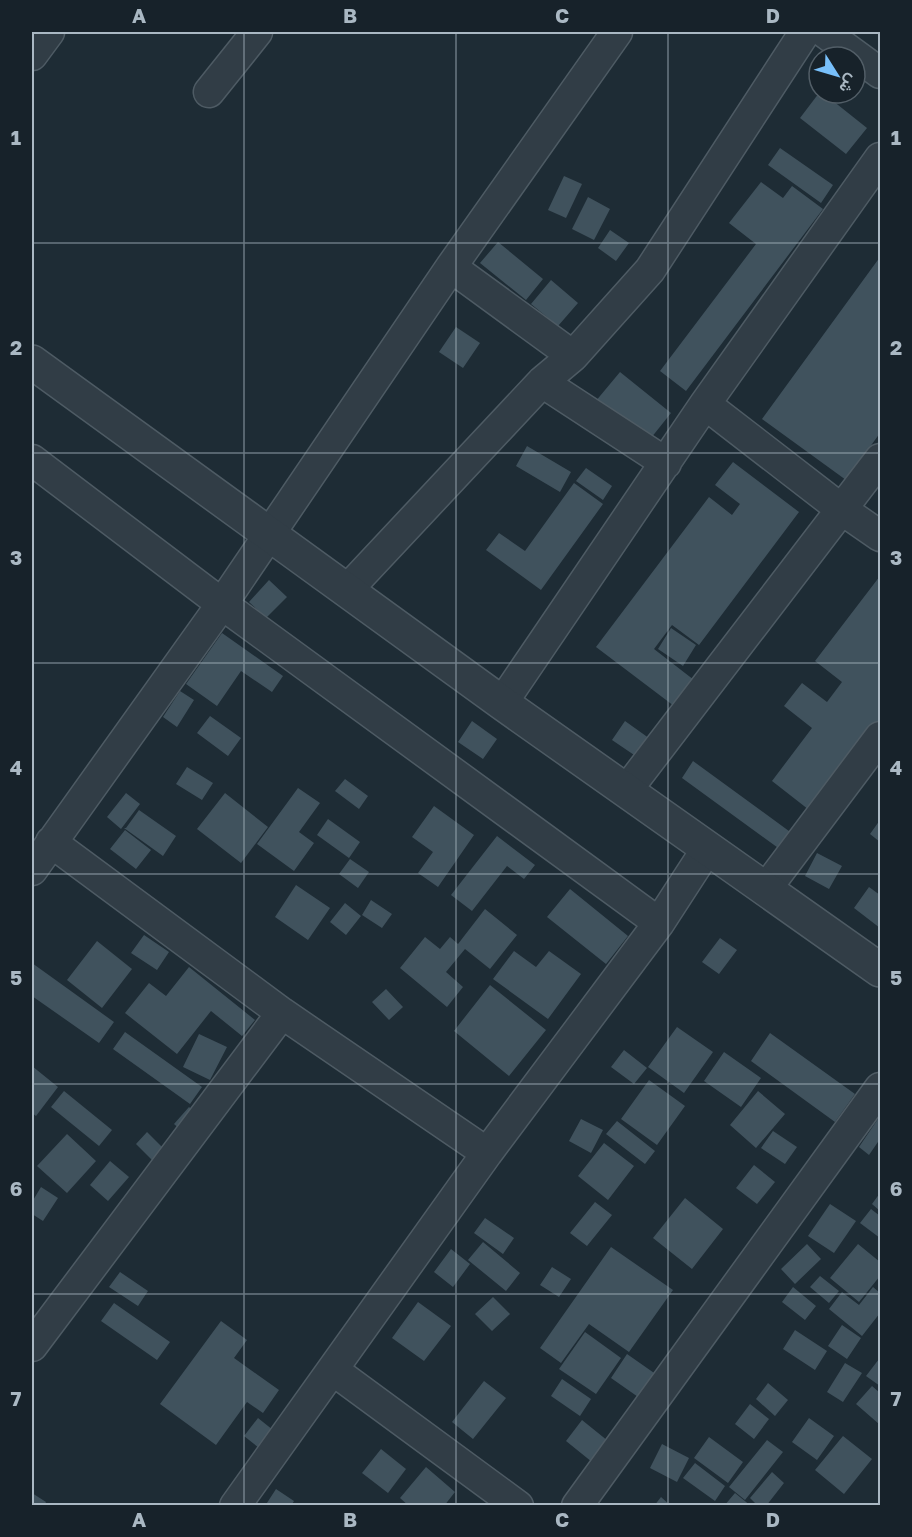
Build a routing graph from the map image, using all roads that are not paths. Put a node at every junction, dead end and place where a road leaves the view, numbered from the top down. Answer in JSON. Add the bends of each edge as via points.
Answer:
{"nodes":[{"id":1,"x":49,"y":32,"type":"edge"},
{"id":2,"x":257,"y":32,"type":"edge"},
{"id":3,"x":805,"y":32,"type":"edge"},
{"id":4,"x":824,"y":32,"type":"edge"},
{"id":5,"x":608,"y":34,"type":"edge"},
{"id":6,"x":32,"y":55,"type":"edge"},
{"id":7,"x":880,"y":73,"type":"edge"},
{"id":8,"x":210,"y":92,"type":"dead end"},
{"id":9,"x":880,"y":158,"type":"edge"},
{"id":10,"x":451,"y":267,"type":"junction"},
{"id":11,"x":573,"y":356,"type":"junction"},
{"id":12,"x":32,"y":362,"type":"edge"},
{"id":13,"x":542,"y":382,"type":"junction"},
{"id":14,"x":705,"y":404,"type":"junction"},
{"id":15,"x":880,"y":459,"type":"edge"},
{"id":16,"x":32,"y":460,"type":"edge"},
{"id":17,"x":666,"y":463,"type":"junction"},
{"id":18,"x":841,"y":509,"type":"junction"},
{"id":19,"x":270,"y":534,"type":"junction"},
{"id":20,"x":880,"y":536,"type":"edge"},
{"id":21,"x":347,"y":590,"type":"junction"},
{"id":22,"x":222,"y":604,"type":"junction"},
{"id":23,"x":502,"y":703,"type":"junction"},
{"id":24,"x":880,"y":737,"type":"edge"},
{"id":25,"x":626,"y":791,"type":"junction"},
{"id":26,"x":51,"y":842,"type":"junction"},
{"id":27,"x":707,"y":849,"type":"junction"},
{"id":28,"x":32,"y":870,"type":"edge"},
{"id":29,"x":765,"y":890,"type":"junction"},
{"id":30,"x":659,"y":923,"type":"junction"},
{"id":31,"x":880,"y":970,"type":"edge"},
{"id":32,"x":282,"y":1013,"type":"junction"},
{"id":33,"x":880,"y":1088,"type":"edge"},
{"id":34,"x":487,"y":1153,"type":"junction"},
{"id":35,"x":32,"y":1346,"type":"edge"},
{"id":36,"x":333,"y":1370,"type":"junction"},
{"id":37,"x":235,"y":1506,"type":"edge"},
{"id":38,"x":518,"y":1506,"type":"edge"},
{"id":39,"x":577,"y":1506,"type":"edge"}],
"edges":[{"from":1,"to":6,"type":"street"},
{"from":2,"to":8,"type":"street"},
{"from":3,"to":11,"type":"street","via":[[650,270]]},
{"from":4,"to":7,"type":"street"},
{"from":5,"to":10,"type":"street"},
{"from":9,"to":14,"type":"street"},
{"from":10,"to":11,"type":"street"},
{"from":10,"to":19,"type":"street"},
{"from":11,"to":13,"type":"street"},
{"from":12,"to":19,"type":"street"},
{"from":13,"to":17,"type":"street"},
{"from":13,"to":21,"type":"street"},
{"from":14,"to":17,"type":"street"},
{"from":14,"to":18,"type":"street"},
{"from":15,"to":18,"type":"street"},
{"from":16,"to":22,"type":"street"},
{"from":17,"to":23,"type":"street"},
{"from":18,"to":20,"type":"street"},
{"from":18,"to":25,"type":"street"},
{"from":19,"to":21,"type":"street"},
{"from":19,"to":22,"type":"street"},
{"from":21,"to":23,"type":"street"},
{"from":22,"to":26,"type":"street"},
{"from":22,"to":30,"type":"street"},
{"from":23,"to":25,"type":"street"},
{"from":24,"to":29,"type":"street"},
{"from":25,"to":27,"type":"street"},
{"from":26,"to":28,"type":"street"},
{"from":26,"to":32,"type":"street"},
{"from":27,"to":29,"type":"street"},
{"from":27,"to":30,"type":"street"},
{"from":29,"to":31,"type":"street"},
{"from":30,"to":34,"type":"street"},
{"from":32,"to":34,"type":"street"},
{"from":32,"to":35,"type":"street"},
{"from":33,"to":39,"type":"street"},
{"from":34,"to":36,"type":"street"},
{"from":36,"to":37,"type":"street"},
{"from":36,"to":38,"type":"street"}]}
